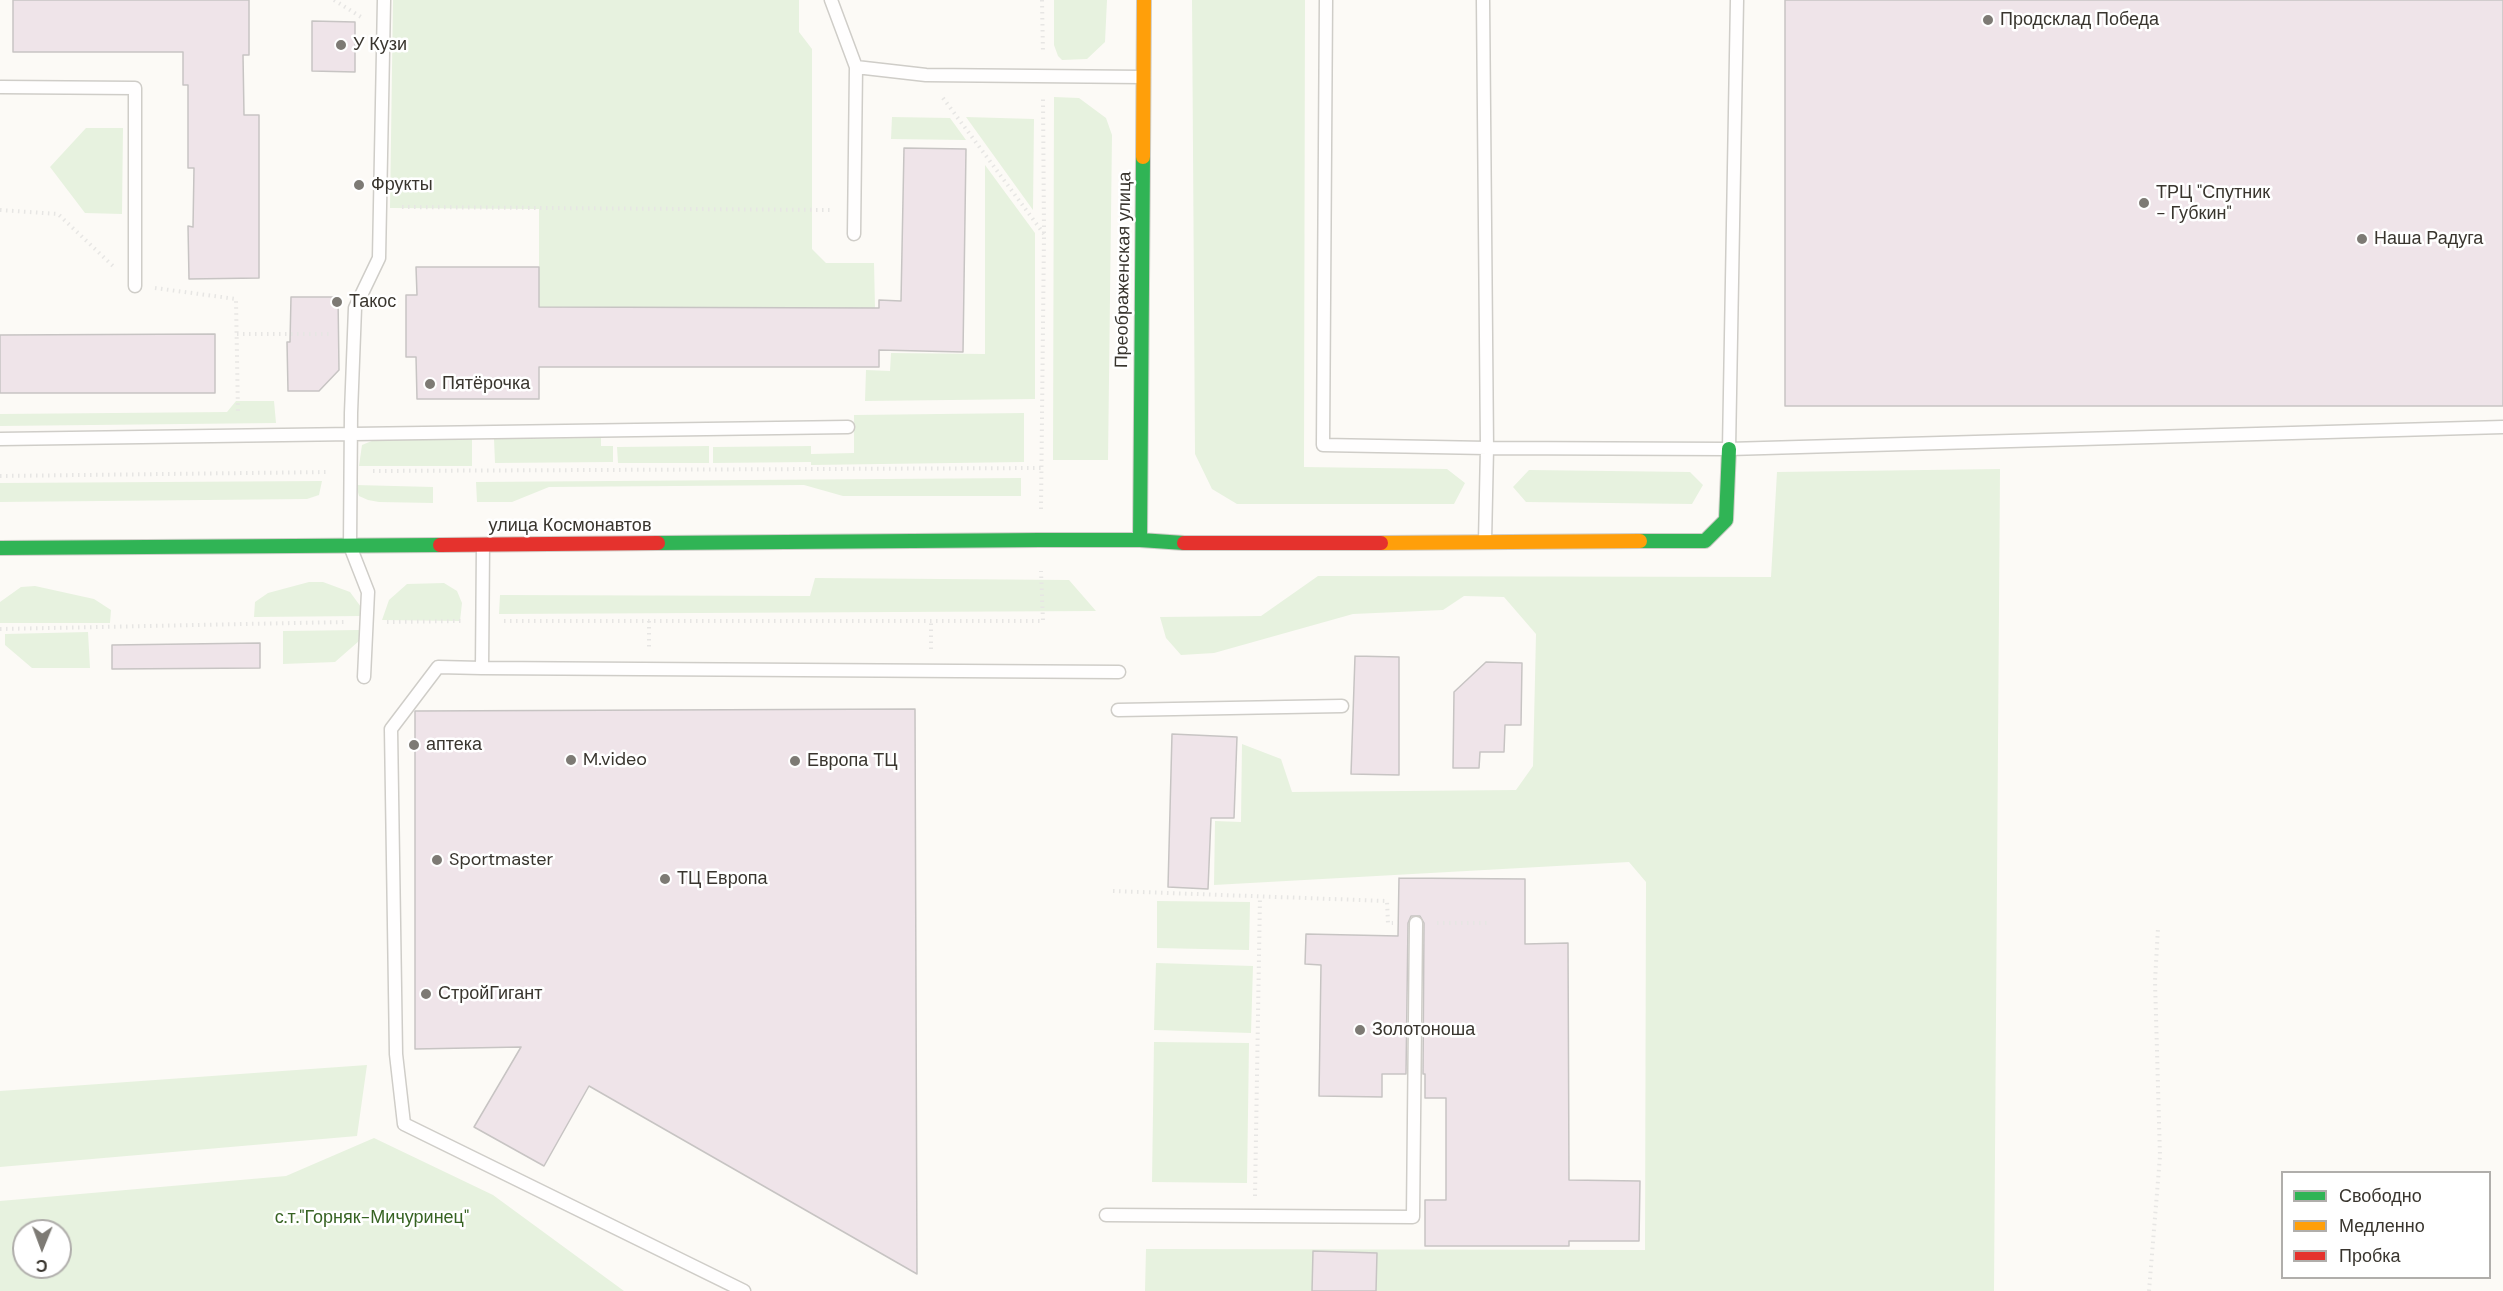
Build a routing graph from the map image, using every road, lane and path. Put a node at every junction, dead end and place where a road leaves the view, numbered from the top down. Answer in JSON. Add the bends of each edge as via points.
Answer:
{"nodes":[{"id":1,"x":384,"y":0,"type":"edge"},
{"id":2,"x":831,"y":0,"type":"edge"},
{"id":3,"x":1042,"y":0,"type":"edge"},
{"id":4,"x":1144,"y":0,"type":"edge"},
{"id":5,"x":1326,"y":0,"type":"edge"},
{"id":6,"x":1483,"y":0,"type":"edge"},
{"id":7,"x":1737,"y":0,"type":"edge"},
{"id":8,"x":856,"y":67,"type":"junction"},
{"id":9,"x":926,"y":75,"type":"junction"},
{"id":10,"x":1043,"y":77,"type":"junction"},
{"id":11,"x":1144,"y":77,"type":"junction"},
{"id":12,"x":0,"y":87,"type":"edge"},
{"id":13,"x":380,"y":207,"type":"junction"},
{"id":14,"x":0,"y":210,"type":"edge"},
{"id":15,"x":854,"y":210,"type":"junction"},
{"id":16,"x":854,"y":234,"type":"dead end"},
{"id":17,"x":1044,"y":234,"type":"junction"},
{"id":18,"x":135,"y":286,"type":"junction"},
{"id":19,"x":237,"y":334,"type":"junction"},
{"id":20,"x":354,"y":334,"type":"junction"},
{"id":21,"x":250,"y":415,"type":"dead end"},
{"id":22,"x":848,"y":427,"type":"dead end"},
{"id":23,"x":2503,"y":427,"type":"edge"},
{"id":24,"x":351,"y":434,"type":"junction"},
{"id":25,"x":0,"y":440,"type":"edge"},
{"id":26,"x":1487,"y":448,"type":"junction"},
{"id":27,"x":1729,"y":449,"type":"junction"},
{"id":28,"x":1041,"y":468,"type":"junction"},
{"id":29,"x":351,"y":471,"type":"junction"},
{"id":30,"x":0,"y":476,"type":"edge"},
{"id":31,"x":1040,"y":540,"type":"junction"},
{"id":32,"x":1140,"y":540,"type":"junction"},
{"id":33,"x":1485,"y":542,"type":"junction"},
{"id":34,"x":483,"y":544,"type":"junction"},
{"id":35,"x":350,"y":546,"type":"junction"},
{"id":36,"x":0,"y":548,"type":"edge"},
{"id":37,"x":482,"y":621,"type":"junction"},
{"id":38,"x":366,"y":622,"type":"junction"},
{"id":39,"x":0,"y":629,"type":"edge"},
{"id":40,"x":482,"y":668,"type":"junction"},
{"id":41,"x":1119,"y":672,"type":"dead end"},
{"id":42,"x":364,"y":677,"type":"dead end"},
{"id":43,"x":1342,"y":706,"type":"dead end"},
{"id":44,"x":1118,"y":710,"type":"dead end"},
{"id":45,"x":1113,"y":891,"type":"dead end"},
{"id":46,"x":1260,"y":896,"type":"junction"},
{"id":47,"x":1416,"y":923,"type":"junction"},
{"id":48,"x":1487,"y":923,"type":"dead end"},
{"id":49,"x":2158,"y":928,"type":"dead end"},
{"id":50,"x":1106,"y":1215,"type":"dead end"},
{"id":51,"x":1254,"y":1215,"type":"junction"},
{"id":52,"x":744,"y":1291,"type":"edge"},
{"id":53,"x":2149,"y":1291,"type":"edge"}],
"edges":[{"from":1,"to":13,"type":"lane"},
{"from":2,"to":8,"type":"lane"},
{"from":3,"to":10,"type":"path"},
{"from":4,"to":11,"type":"main road","name":"Преображенская улица"},
{"from":5,"to":26,"type":"lane","via":[[1323,445]]},
{"from":6,"to":26,"type":"lane"},
{"from":7,"to":27,"type":"lane"},
{"from":8,"to":9,"type":"lane"},
{"from":8,"to":15,"type":"lane"},
{"from":9,"to":10,"type":"lane"},
{"from":9,"to":17,"type":"path"},
{"from":10,"to":11,"type":"lane"},
{"from":10,"to":17,"type":"path"},
{"from":11,"to":32,"type":"main road","name":"Преображенская улица"},
{"from":12,"to":18,"type":"lane","via":[[135,88]]},
{"from":13,"to":15,"type":"path"},
{"from":13,"to":20,"type":"lane","via":[[379,258],[355,308]]},
{"from":14,"to":18,"type":"path","via":[[58,213]]},
{"from":15,"to":16,"type":"lane"},
{"from":17,"to":28,"type":"path"},
{"from":18,"to":19,"type":"path","via":[[236,299]]},
{"from":19,"to":20,"type":"path"},
{"from":19,"to":21,"type":"path","via":[[238,416]]},
{"from":20,"to":24,"type":"lane"},
{"from":22,"to":24,"type":"lane"},
{"from":23,"to":27,"type":"lane"},
{"from":24,"to":25,"type":"lane"},
{"from":24,"to":29,"type":"lane"},
{"from":26,"to":27,"type":"lane"},
{"from":26,"to":33,"type":"lane"},
{"from":27,"to":33,"type":"main road","name":"улица Космонавтов","via":[[1726,520],[1704,541]]},
{"from":28,"to":29,"type":"path"},
{"from":28,"to":31,"type":"path"},
{"from":29,"to":30,"type":"path"},
{"from":29,"to":35,"type":"lane"},
{"from":31,"to":32,"type":"main road","name":"улица Космонавтов"},
{"from":31,"to":34,"type":"main road","name":"улица Космонавтов"},
{"from":31,"to":37,"type":"path","via":[[1043,621]]},
{"from":32,"to":33,"type":"main road","name":"улица Космонавтов","via":[[1205,544]]},
{"from":34,"to":35,"type":"main road","name":"улица Космонавтов"},
{"from":34,"to":37,"type":"lane"},
{"from":35,"to":36,"type":"main road","name":"улица Космонавтов"},
{"from":35,"to":38,"type":"lane","via":[[368,592]]},
{"from":37,"to":38,"type":"path"},
{"from":37,"to":40,"type":"lane"},
{"from":38,"to":39,"type":"path"},
{"from":38,"to":42,"type":"lane"},
{"from":40,"to":41,"type":"lane"},
{"from":40,"to":52,"type":"lane","via":[[438,667],[391,729],[396,1054],[404,1124]]},
{"from":43,"to":44,"type":"lane"},
{"from":45,"to":46,"type":"path"},
{"from":46,"to":47,"type":"path","via":[[1387,901],[1388,923]]},
{"from":46,"to":51,"type":"path"},
{"from":47,"to":48,"type":"path"},
{"from":47,"to":51,"type":"lane","via":[[1413,1217]]},
{"from":49,"to":53,"type":"path","via":[[2155,981],[2160,1156]]},
{"from":50,"to":51,"type":"lane"}]}
